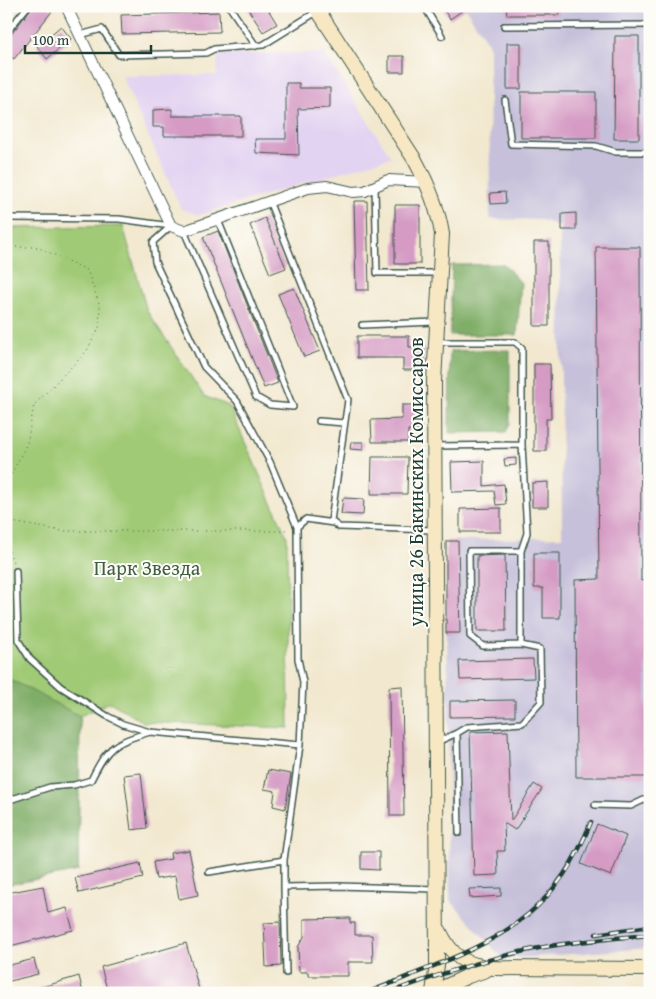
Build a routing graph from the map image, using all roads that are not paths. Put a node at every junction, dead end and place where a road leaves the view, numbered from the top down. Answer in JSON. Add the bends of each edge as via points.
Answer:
{"nodes":[{"id":1,"x":28,"y":6,"type":"edge"},
{"id":2,"x":66,"y":6,"type":"edge"},
{"id":3,"x":229,"y":6,"type":"edge"},
{"id":4,"x":424,"y":6,"type":"edge"},
{"id":5,"x":316,"y":8,"type":"edge"},
{"id":6,"x":650,"y":25,"type":"edge"},
{"id":7,"x":504,"y":26,"type":"dead end"},
{"id":8,"x":6,"y":33,"type":"edge"},
{"id":9,"x":80,"y":34,"type":"junction"},
{"id":10,"x":442,"y":36,"type":"dead end"},
{"id":11,"x":256,"y":46,"type":"junction"},
{"id":12,"x":505,"y":100,"type":"dead end"},
{"id":13,"x":650,"y":152,"type":"edge"},
{"id":14,"x":427,"y":182,"type":"junction"},
{"id":15,"x":375,"y":187,"type":"junction"},
{"id":16,"x":269,"y":201,"type":"junction"},
{"id":17,"x":6,"y":218,"type":"edge"},
{"id":18,"x":218,"y":220,"type":"junction"},
{"id":19,"x":171,"y":226,"type":"junction"},
{"id":20,"x":184,"y":231,"type":"junction"},
{"id":21,"x":439,"y":274,"type":"junction"},
{"id":22,"x":436,"y":322,"type":"junction"},
{"id":23,"x":362,"y":325,"type":"dead end"},
{"id":24,"x":435,"y":342,"type":"junction"},
{"id":25,"x":319,"y":422,"type":"dead end"},
{"id":26,"x":344,"y":423,"type":"junction"},
{"id":27,"x":522,"y":445,"type":"junction"},
{"id":28,"x":434,"y":446,"type":"junction"},
{"id":29,"x":331,"y":521,"type":"junction"},
{"id":30,"x":297,"y":527,"type":"junction"},
{"id":31,"x":434,"y":530,"type":"junction"},
{"id":32,"x":521,"y":551,"type":"junction"},
{"id":33,"x":16,"y":570,"type":"road end"},
{"id":34,"x":521,"y":645,"type":"junction"},
{"id":35,"x":150,"y":732,"type":"junction"},
{"id":36,"x":458,"y":733,"type":"junction"},
{"id":37,"x":436,"y":742,"type":"junction"},
{"id":38,"x":300,"y":745,"type":"junction"},
{"id":39,"x":650,"y":797,"type":"edge"},
{"id":40,"x":6,"y":800,"type":"edge"},
{"id":41,"x":595,"y":805,"type":"dead end"},
{"id":42,"x":459,"y":833,"type":"dead end"},
{"id":43,"x":284,"y":860,"type":"junction"},
{"id":44,"x":209,"y":872,"type":"dead end"},
{"id":45,"x":284,"y":887,"type":"junction"},
{"id":46,"x":437,"y":889,"type":"junction"},
{"id":47,"x":436,"y":925,"type":"junction"},
{"id":48,"x":494,"y":968,"type":"junction"},
{"id":49,"x":650,"y":969,"type":"edge"},
{"id":50,"x":286,"y":973,"type":"dead end"},
{"id":51,"x":433,"y":992,"type":"edge"}],
"edges":[{"from":1,"to":8,"type":"lane"},
{"from":2,"to":9,"type":"street"},
{"from":3,"to":11,"type":"lane"},
{"from":4,"to":10,"type":"lane"},
{"from":5,"to":11,"type":"lane","via":[[263,45]]},
{"from":5,"to":14,"type":"main road","name":"улица 26 Бакинских Комиссаров"},
{"from":6,"to":7,"type":"lane"},
{"from":9,"to":11,"type":"lane","via":[[102,29],[119,55],[206,53],[214,49]]},
{"from":9,"to":19,"type":"street"},
{"from":12,"to":13,"type":"lane","via":[[511,144],[596,146],[616,152]]},
{"from":14,"to":15,"type":"street","via":[[388,180]]},
{"from":14,"to":21,"type":"main road","name":"улица 26 Бакинских Комиссаров","via":[[442,234]]},
{"from":15,"to":16,"type":"street","via":[[352,192],[327,186],[308,188]]},
{"from":15,"to":21,"type":"lane","via":[[377,273]]},
{"from":16,"to":18,"type":"street"},
{"from":16,"to":26,"type":"lane","via":[[348,400]]},
{"from":17,"to":19,"type":"lane","via":[[119,219]]},
{"from":18,"to":20,"type":"street"},
{"from":18,"to":20,"type":"lane","via":[[293,407],[270,405],[256,398]]},
{"from":19,"to":20,"type":"street"},
{"from":19,"to":30,"type":"lane","via":[[153,242],[155,262],[204,367],[238,401],[270,462]]},
{"from":21,"to":22,"type":"main road","name":"улица 26 Бакинских Комиссаров"},
{"from":22,"to":23,"type":"lane"},
{"from":22,"to":24,"type":"main road","name":"улица 26 Бакинских Комиссаров"},
{"from":24,"to":27,"type":"lane","via":[[515,342],[522,348]]},
{"from":24,"to":28,"type":"main road","name":"улица 26 Бакинских Комиссаров"},
{"from":25,"to":26,"type":"lane"},
{"from":26,"to":29,"type":"lane"},
{"from":27,"to":28,"type":"lane"},
{"from":27,"to":32,"type":"lane","via":[[527,533]]},
{"from":28,"to":31,"type":"main road","name":"улица 26 Бакинских Комиссаров"},
{"from":29,"to":30,"type":"lane","via":[[306,519]]},
{"from":29,"to":31,"type":"lane","via":[[339,527]]},
{"from":30,"to":38,"type":"lane","via":[[298,659],[303,682]]},
{"from":31,"to":37,"type":"main road","name":"улица 26 Бакинских Комиссаров"},
{"from":32,"to":34,"type":"lane"},
{"from":32,"to":34,"type":"lane","via":[[468,551],[470,636],[483,646]]},
{"from":33,"to":35,"type":"lane","via":[[18,640],[30,659],[61,687],[107,716]]},
{"from":34,"to":36,"type":"lane","via":[[540,649],[541,702],[522,723],[467,727]]},
{"from":35,"to":38,"type":"lane"},
{"from":35,"to":40,"type":"lane","via":[[124,740],[104,754],[91,780],[50,787]]},
{"from":36,"to":37,"type":"lane"},
{"from":36,"to":42,"type":"lane"},
{"from":37,"to":46,"type":"main road","name":"улица 26 Бакинских Комиссаров"},
{"from":38,"to":43,"type":"lane"},
{"from":39,"to":41,"type":"lane","via":[[631,806]]},
{"from":43,"to":44,"type":"lane"},
{"from":43,"to":45,"type":"lane"},
{"from":45,"to":46,"type":"lane"},
{"from":45,"to":50,"type":"lane"},
{"from":46,"to":47,"type":"main road","name":"улица 26 Бакинских Комиссаров"},
{"from":47,"to":48,"type":"main road","via":[[446,945],[458,957],[472,966]]},
{"from":47,"to":51,"type":"main road","name":"улица 26 Бакинских Комиссаров","via":[[437,965]]},
{"from":48,"to":49,"type":"main road"},
{"from":48,"to":51,"type":"main road"}]}
